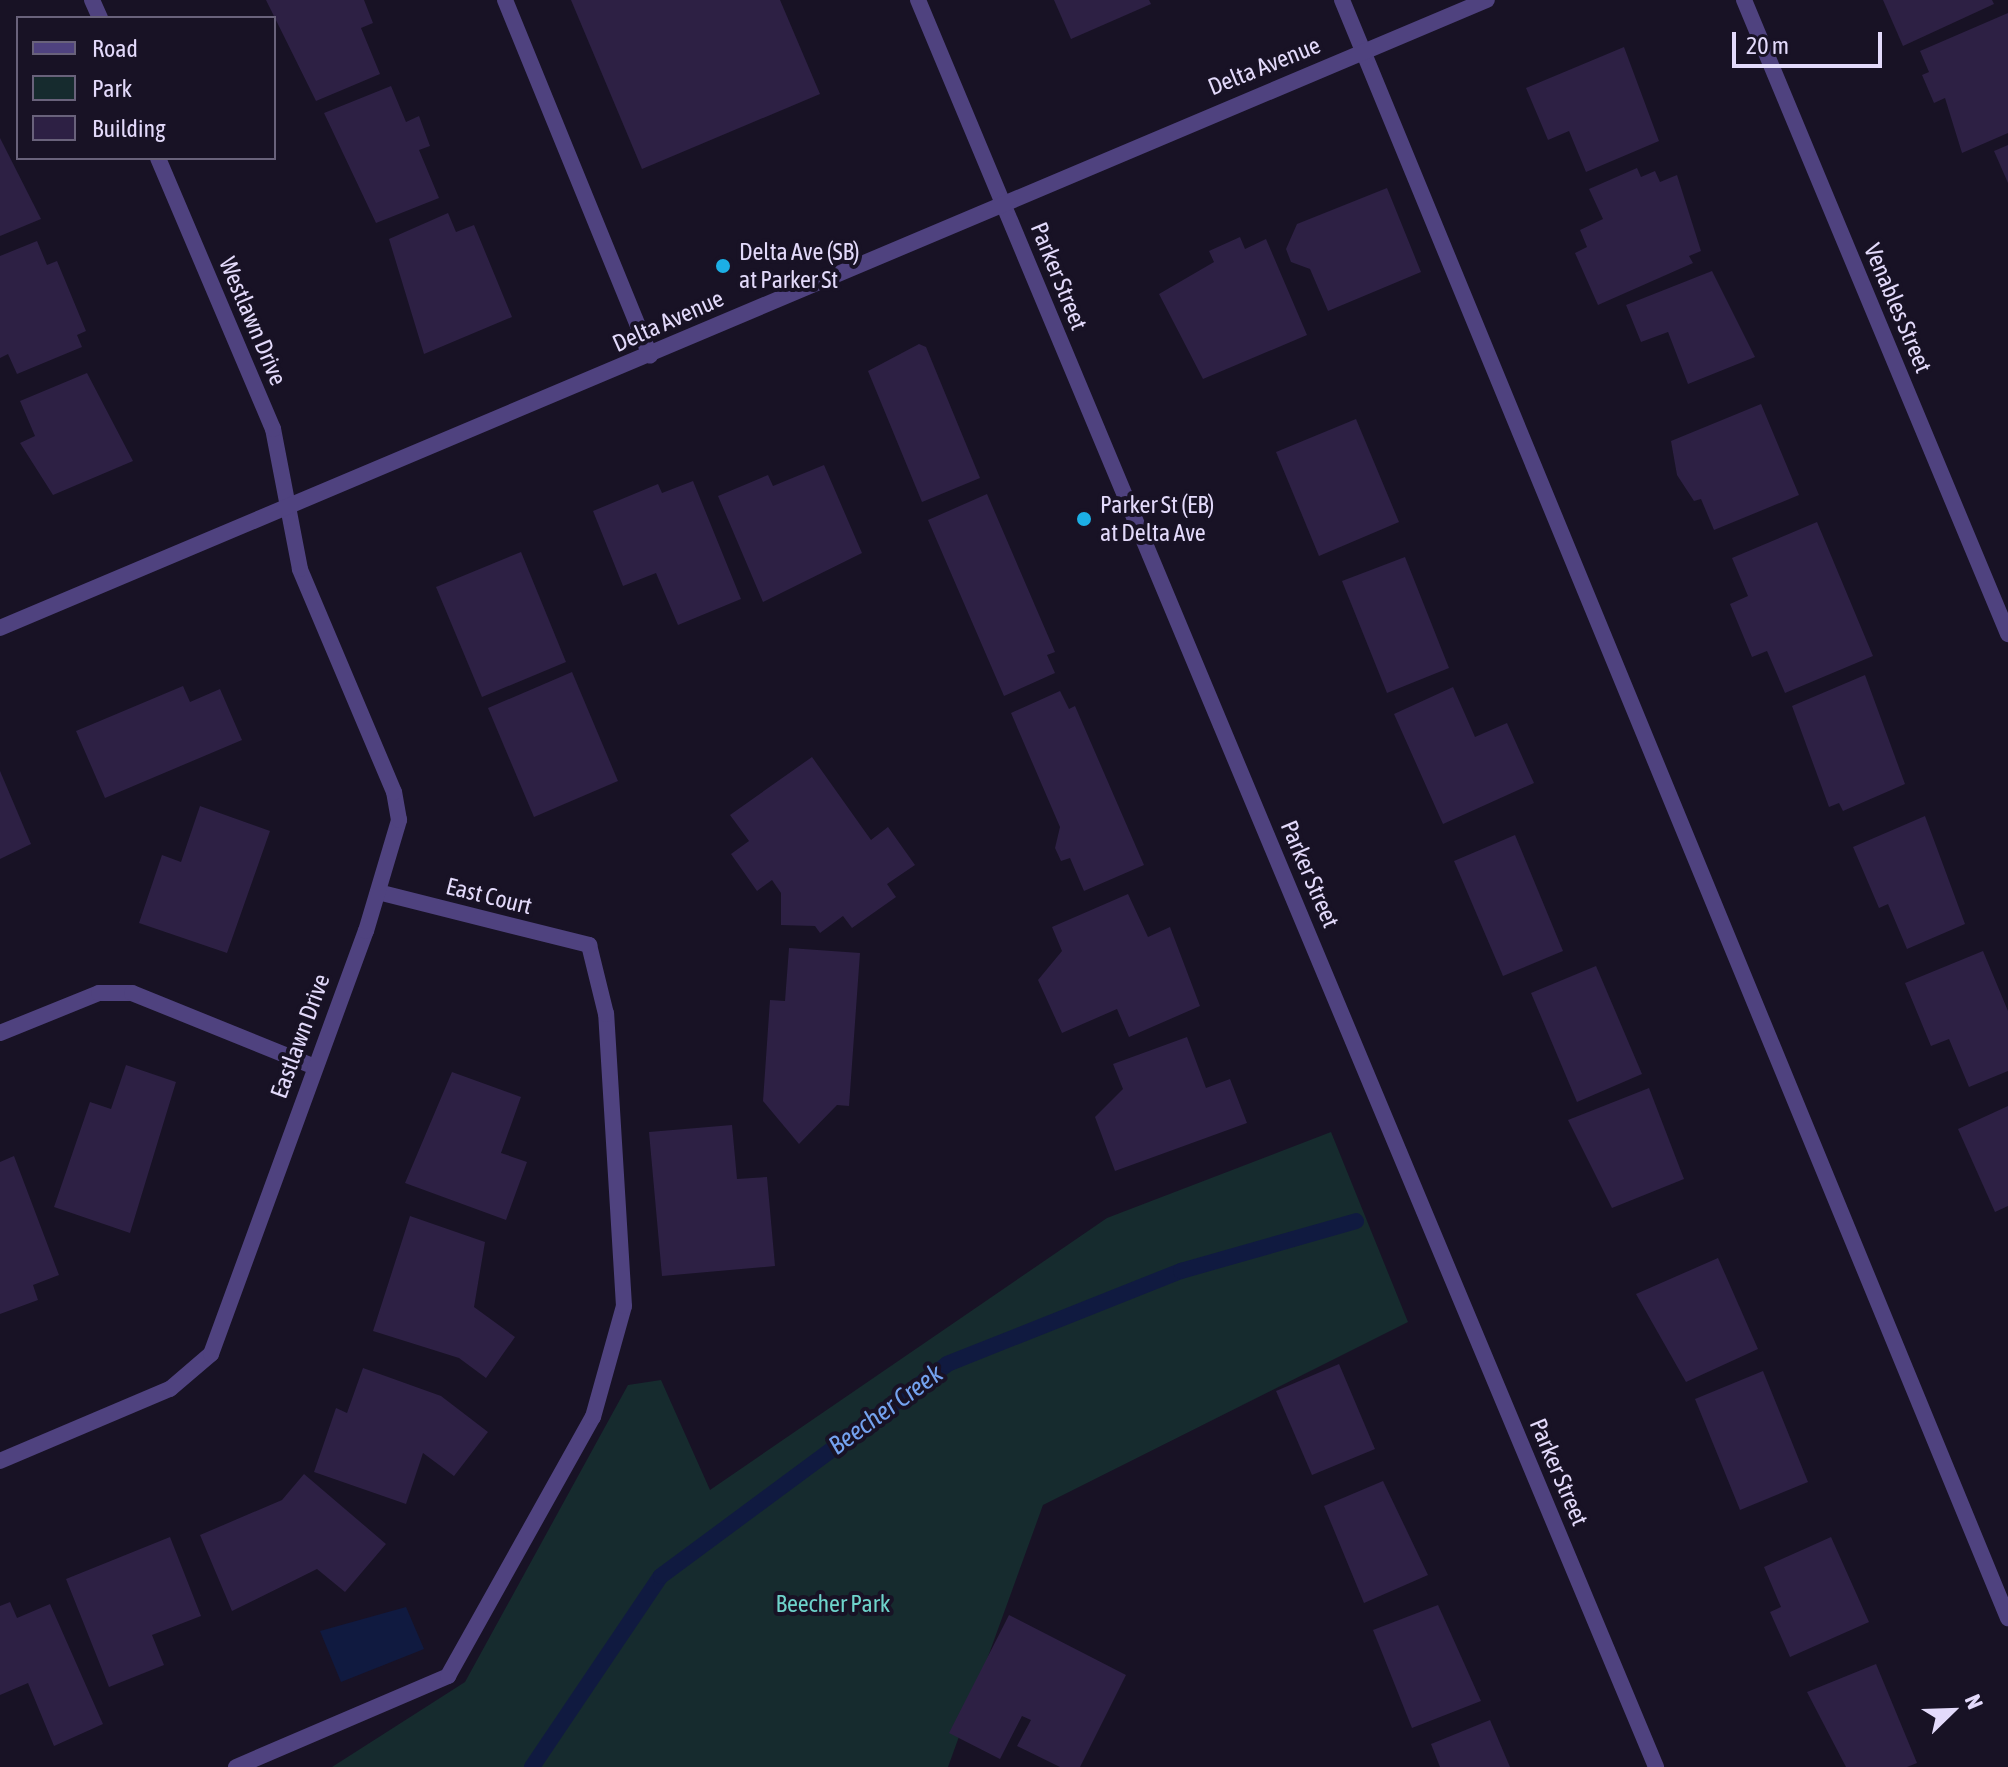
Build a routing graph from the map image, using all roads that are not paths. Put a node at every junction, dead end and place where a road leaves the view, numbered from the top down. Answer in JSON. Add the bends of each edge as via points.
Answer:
{"nodes":[{"id":1,"x":505,"y":0,"type":"edge"},
{"id":2,"x":918,"y":0,"type":"edge"},
{"id":3,"x":1342,"y":0,"type":"edge"},
{"id":4,"x":1487,"y":0,"type":"edge"},
{"id":5,"x":1744,"y":0,"type":"edge"},
{"id":6,"x":1364,"y":50,"type":"junction"},
{"id":7,"x":159,"y":160,"type":"edge"},
{"id":8,"x":1002,"y":201,"type":"junction"},
{"id":9,"x":650,"y":356,"type":"junction"},
{"id":10,"x":289,"y":508,"type":"junction"},
{"id":11,"x":0,"y":628,"type":"edge"},
{"id":12,"x":2008,"y":634,"type":"edge"},
{"id":13,"x":378,"y":892,"type":"junction"},
{"id":14,"x":0,"y":1033,"type":"edge"},
{"id":15,"x":313,"y":1066,"type":"junction"},
{"id":16,"x":0,"y":1461,"type":"edge"},
{"id":17,"x":2008,"y":1618,"type":"edge"},
{"id":18,"x":236,"y":1767,"type":"edge"},
{"id":19,"x":1656,"y":1767,"type":"edge"}],
"edges":[{"from":1,"to":9,"type":"street"},
{"from":2,"to":8,"type":"street","name":"Parker Street"},
{"from":3,"to":6,"type":"street"},
{"from":4,"to":6,"type":"street","name":"Delta Avenue"},
{"from":5,"to":12,"type":"street","name":"Venables Street"},
{"from":6,"to":8,"type":"street","name":"Delta Avenue"},
{"from":6,"to":17,"type":"street"},
{"from":7,"to":10,"type":"street","name":"Westlawn Drive","via":[[273,429]]},
{"from":8,"to":9,"type":"street","name":"Delta Avenue"},
{"from":8,"to":19,"type":"street","name":"Parker Street"},
{"from":9,"to":10,"type":"street","name":"Delta Avenue"},
{"from":10,"to":11,"type":"street","name":"Delta Avenue"},
{"from":10,"to":13,"type":"street","name":"Eastlawn Drive","via":[[306,586],[398,805],[397,833]]},
{"from":13,"to":15,"type":"street","name":"Eastlawn Drive"},
{"from":13,"to":18,"type":"street","name":"East Court","via":[[589,945],[606,1014],[624,1306],[593,1417],[448,1676]]},
{"from":14,"to":15,"type":"street","via":[[99,993],[132,993]]},
{"from":15,"to":16,"type":"street","name":"Eastlawn Drive","via":[[225,1327],[199,1370]]}]}
